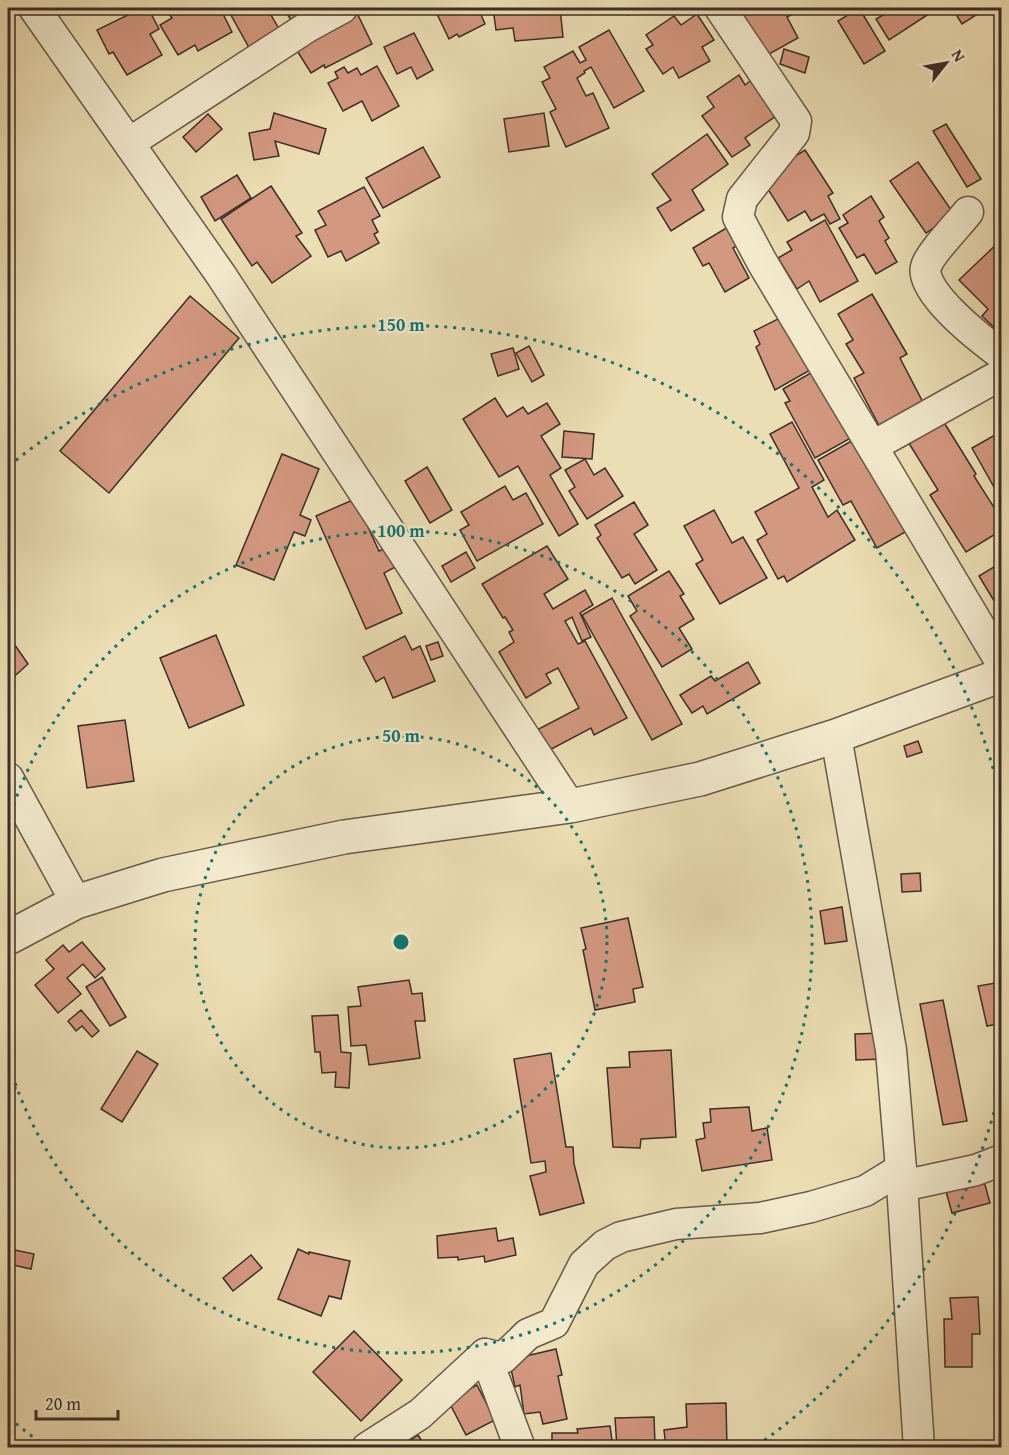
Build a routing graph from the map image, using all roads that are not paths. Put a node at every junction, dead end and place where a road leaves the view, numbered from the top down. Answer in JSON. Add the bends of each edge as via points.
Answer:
{"nodes":[{"id":1,"x":34,"y":8,"type":"edge"},
{"id":2,"x":342,"y":8,"type":"edge"},
{"id":3,"x":720,"y":8,"type":"edge"},
{"id":4,"x":129,"y":143,"type":"junction"},
{"id":5,"x":968,"y":212,"type":"dead end"},
{"id":6,"x":1002,"y":356,"type":"edge"},
{"id":7,"x":1002,"y":374,"type":"edge"},
{"id":8,"x":873,"y":446,"type":"junction"},
{"id":9,"x":1002,"y":664,"type":"edge"},
{"id":10,"x":1002,"y":675,"type":"edge"},
{"id":11,"x":836,"y":736,"type":"junction"},
{"id":12,"x":8,"y":778,"type":"edge"},
{"id":13,"x":570,"y":806,"type":"junction"},
{"id":14,"x":76,"y":902,"type":"junction"},
{"id":15,"x":8,"y":938,"type":"edge"},
{"id":16,"x":1002,"y":1160,"type":"edge"},
{"id":17,"x":902,"y":1178,"type":"junction"},
{"id":18,"x":485,"y":1354,"type":"junction"},
{"id":19,"x":367,"y":1448,"type":"edge"},
{"id":20,"x":520,"y":1448,"type":"edge"},
{"id":21,"x":919,"y":1448,"type":"edge"}],
"edges":[{"from":1,"to":4,"type":"street"},
{"from":2,"to":4,"type":"street"},
{"from":3,"to":8,"type":"street","via":[[796,120],[794,132],[742,199],[738,217]]},
{"from":4,"to":13,"type":"street","via":[[267,344]]},
{"from":5,"to":6,"type":"street","via":[[934,254],[926,267],[926,280],[934,294]]},
{"from":7,"to":8,"type":"street"},
{"from":8,"to":9,"type":"street"},
{"from":10,"to":11,"type":"street"},
{"from":11,"to":13,"type":"street","via":[[700,778]]},
{"from":11,"to":17,"type":"street","via":[[891,1050]]},
{"from":12,"to":14,"type":"street"},
{"from":13,"to":14,"type":"street","via":[[344,837],[163,875]]},
{"from":14,"to":15,"type":"street"},
{"from":16,"to":17,"type":"street","via":[[976,1170]]},
{"from":17,"to":18,"type":"street","via":[[811,1207],[760,1218],[675,1224],[621,1237],[584,1264],[554,1323],[528,1334],[503,1358]]},
{"from":17,"to":21,"type":"street"},
{"from":18,"to":19,"type":"street","via":[[420,1414]]},
{"from":18,"to":20,"type":"street"}]}
